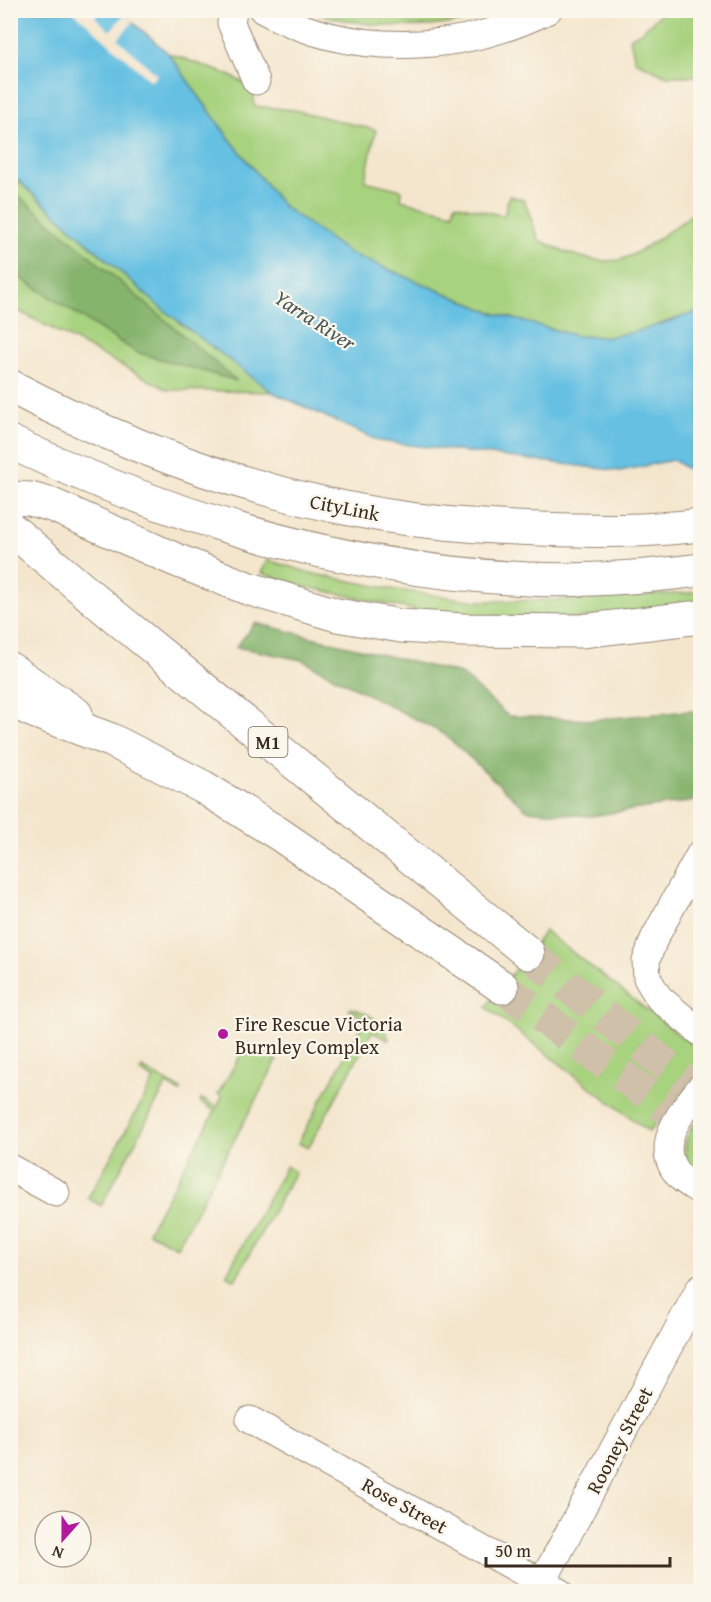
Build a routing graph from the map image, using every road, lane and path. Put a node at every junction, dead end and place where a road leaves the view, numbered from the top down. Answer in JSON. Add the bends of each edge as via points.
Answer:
{"nodes":[{"id":1,"x":233,"y":10,"type":"edge"},
{"id":2,"x":263,"y":10,"type":"edge"},
{"id":3,"x":548,"y":10,"type":"edge"},
{"id":4,"x":256,"y":81,"type":"dead end"},
{"id":5,"x":10,"y":376,"type":"edge"},
{"id":6,"x":10,"y":386,"type":"edge"},
{"id":7,"x":59,"y":411,"type":"junction"},
{"id":8,"x":10,"y":442,"type":"edge"},
{"id":9,"x":10,"y":498,"type":"edge"},
{"id":10,"x":700,"y":525,"type":"edge"},
{"id":11,"x":10,"y":528,"type":"edge"},
{"id":12,"x":700,"y":570,"type":"edge"},
{"id":13,"x":700,"y":617,"type":"edge"},
{"id":14,"x":10,"y":669,"type":"edge"},
{"id":15,"x":10,"y":700,"type":"edge"},
{"id":16,"x":111,"y":740,"type":"junction"},
{"id":17,"x":700,"y":855,"type":"edge"},
{"id":18,"x":528,"y":953,"type":"tunnel mouth"},
{"id":19,"x":502,"y":987,"type":"tunnel mouth"},
{"id":20,"x":700,"y":1032,"type":"edge"},
{"id":21,"x":700,"y":1088,"type":"edge"},
{"id":22,"x":10,"y":1168,"type":"edge"},
{"id":23,"x":700,"y":1191,"type":"edge"},
{"id":24,"x":56,"y":1193,"type":"dead end"},
{"id":25,"x":700,"y":1288,"type":"edge"},
{"id":26,"x":250,"y":1420,"type":"dead end"},
{"id":27,"x":546,"y":1588,"type":"edge"}],
"edges":[{"from":1,"to":4,"type":"street","via":[[231,23]]},
{"from":2,"to":3,"type":"street","via":[[335,38],[428,45],[507,28]]},
{"from":5,"to":7,"type":"highway"},
{"from":6,"to":7,"type":"highway","name":"CityLink"},
{"from":7,"to":10,"type":"highway","name":"CityLink","via":[[194,468],[323,504],[406,519],[571,530]]},
{"from":8,"to":12,"type":"highway","via":[[185,513],[257,535],[377,562],[530,579],[641,577]]},
{"from":9,"to":13,"type":"highway","via":[[52,505],[247,588],[337,615],[401,626],[581,631]]},
{"from":11,"to":18,"type":"highway","number":"M1"},
{"from":14,"to":16,"type":"highway"},
{"from":15,"to":16,"type":"highway"},
{"from":16,"to":19,"type":"highway","via":[[203,787],[279,834]]},
{"from":17,"to":20,"type":"street","via":[[646,961],[647,978],[659,998]]},
{"from":21,"to":23,"type":"street","via":[[674,1125],[667,1143],[677,1173]]},
{"from":22,"to":24,"type":"street"},
{"from":25,"to":27,"type":"street","name":"Rooney Street"},
{"from":26,"to":27,"type":"street","name":"Rose Street"}]}
